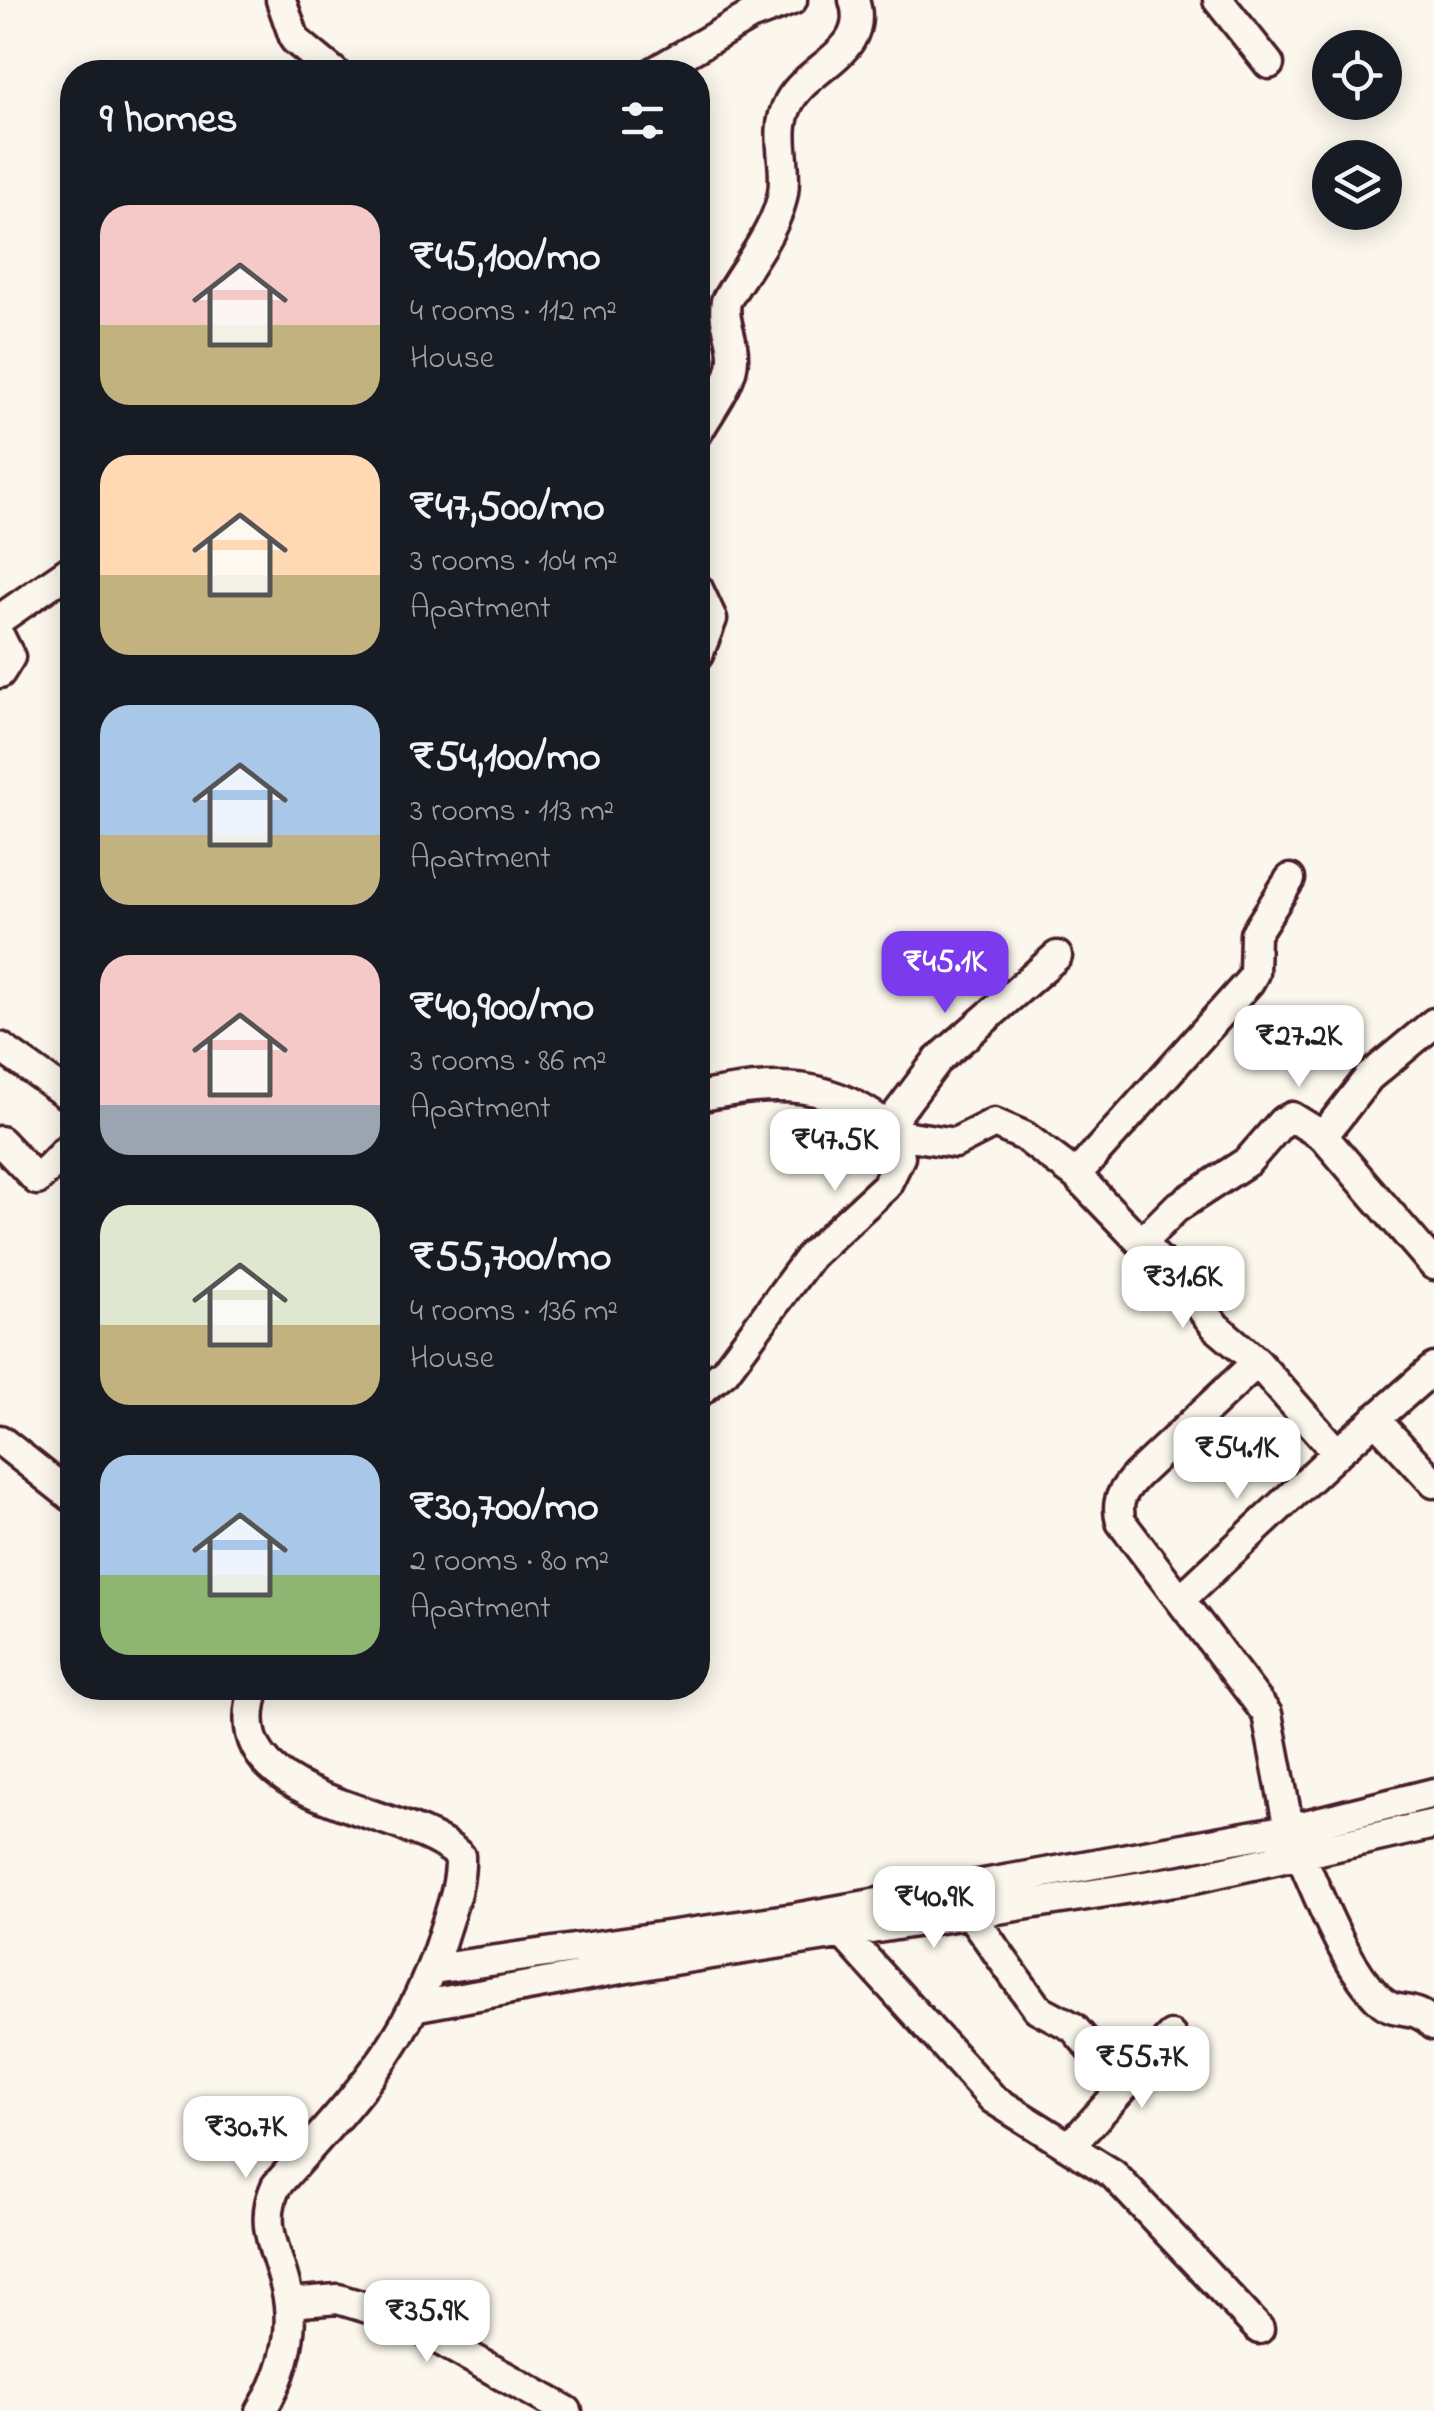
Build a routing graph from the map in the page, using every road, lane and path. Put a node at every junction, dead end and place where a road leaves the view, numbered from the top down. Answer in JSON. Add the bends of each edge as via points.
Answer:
{"nodes":[{"id":1,"x":281,"y":0,"type":"edge"},
{"id":2,"x":792,"y":0,"type":"edge"},
{"id":3,"x":854,"y":0,"type":"edge"},
{"id":4,"x":1218,"y":0,"type":"edge"},
{"id":5,"x":319,"y":60,"type":"edge"},
{"id":6,"x":675,"y":60,"type":"edge"},
{"id":7,"x":1269,"y":64,"type":"dead end"},
{"id":8,"x":710,"y":410,"type":"edge"},
{"id":9,"x":60,"y":577,"type":"edge"},
{"id":10,"x":0,"y":619,"type":"edge"},
{"id":11,"x":0,"y":637,"type":"edge"},
{"id":12,"x":0,"y":672,"type":"edge"},
{"id":13,"x":1290,"y":879,"type":"dead end"},
{"id":14,"x":1057,"y":956,"type":"dead end"},
{"id":15,"x":1434,"y":1024,"type":"edge"},
{"id":16,"x":0,"y":1047,"type":"edge"},
{"id":17,"x":60,"y":1090,"type":"edge"},
{"id":18,"x":710,"y":1095,"type":"edge"},
{"id":19,"x":892,"y":1130,"type":"junction"},
{"id":20,"x":1323,"y":1136,"type":"junction"},
{"id":21,"x":0,"y":1141,"type":"edge"},
{"id":22,"x":60,"y":1156,"type":"edge"},
{"id":23,"x":1076,"y":1175,"type":"junction"},
{"id":24,"x":1142,"y":1242,"type":"junction"},
{"id":25,"x":1433,"y":1260,"type":"edge"},
{"id":26,"x":1257,"y":1362,"type":"junction"},
{"id":27,"x":1434,"y":1368,"type":"edge"},
{"id":28,"x":710,"y":1382,"type":"edge"},
{"id":29,"x":1376,"y":1419,"type":"junction"},
{"id":30,"x":0,"y":1440,"type":"edge"},
{"id":31,"x":1338,"y":1453,"type":"junction"},
{"id":32,"x":1434,"y":1484,"type":"edge"},
{"id":33,"x":60,"y":1488,"type":"edge"},
{"id":34,"x":1181,"y":1598,"type":"junction"},
{"id":35,"x":251,"y":1700,"type":"edge"},
{"id":36,"x":1434,"y":1792,"type":"edge"},
{"id":37,"x":1434,"y":1824,"type":"edge"},
{"id":38,"x":1289,"y":1829,"type":"junction"},
{"id":39,"x":1301,"y":1856,"type":"junction"},
{"id":40,"x":970,"y":1915,"type":"junction"},
{"id":41,"x":845,"y":1936,"type":"junction"},
{"id":42,"x":433,"y":1969,"type":"junction"},
{"id":43,"x":418,"y":2006,"type":"junction"},
{"id":44,"x":1434,"y":2025,"type":"edge"},
{"id":45,"x":1172,"y":2036,"type":"dead end"},
{"id":46,"x":1124,"y":2088,"type":"junction"},
{"id":47,"x":1070,"y":2146,"type":"junction"},
{"id":48,"x":289,"y":2302,"type":"junction"},
{"id":49,"x":1259,"y":2329,"type":"dead end"},
{"id":50,"x":261,"y":2411,"type":"edge"},
{"id":51,"x":567,"y":2411,"type":"edge"}],
"edges":[{"from":1,"to":5,"type":"street","via":[[295,40]]},
{"from":2,"to":6,"type":"street"},
{"from":3,"to":8,"type":"street","via":[[854,37],[791,98],[781,121],[784,190],[726,302],[731,372]]},
{"from":4,"to":7,"type":"street"},
{"from":9,"to":10,"type":"street"},
{"from":11,"to":12,"type":"street","via":[[10,657]]},
{"from":13,"to":23,"type":"street","via":[[1255,934],[1249,982]]},
{"from":14,"to":19,"type":"street","via":[[937,1061]]},
{"from":15,"to":20,"type":"street","via":[[1369,1077]]},
{"from":16,"to":17,"type":"street"},
{"from":18,"to":19,"type":"street","via":[[755,1086],[820,1090]]},
{"from":19,"to":23,"type":"street","via":[[955,1143],[994,1124],[1024,1136]]},
{"from":19,"to":28,"type":"street","via":[[900,1157],[886,1186],[811,1255]]},
{"from":20,"to":24,"type":"street","via":[[1302,1120],[1282,1122],[1248,1161],[1176,1208]]},
{"from":20,"to":25,"type":"street"},
{"from":21,"to":22,"type":"street","via":[[37,1180]]},
{"from":23,"to":24,"type":"street"},
{"from":24,"to":26,"type":"street","via":[[1216,1327]]},
{"from":26,"to":31,"type":"street"},
{"from":26,"to":34,"type":"street","via":[[1137,1474],[1120,1498],[1121,1522]]},
{"from":27,"to":29,"type":"street"},
{"from":29,"to":31,"type":"street"},
{"from":29,"to":32,"type":"street"},
{"from":30,"to":33,"type":"street"},
{"from":31,"to":34,"type":"street"},
{"from":34,"to":38,"type":"street","via":[[1266,1714]]},
{"from":35,"to":42,"type":"street","via":[[248,1736],[269,1764],[356,1813],[445,1842],[460,1856]]},
{"from":36,"to":38,"type":"street"},
{"from":37,"to":39,"type":"street"},
{"from":38,"to":42,"type":"street","via":[[795,1918]]},
{"from":39,"to":40,"type":"street"},
{"from":39,"to":44,"type":"street","via":[[1377,1997],[1393,2008],[1415,2008]]},
{"from":40,"to":41,"type":"street"},
{"from":40,"to":46,"type":"street","via":[[1037,2008],[1073,2027]]},
{"from":41,"to":43,"type":"street"},
{"from":41,"to":47,"type":"street","via":[[993,2099]]},
{"from":42,"to":43,"type":"street"},
{"from":43,"to":48,"type":"street","via":[[370,2079],[276,2186],[267,2205],[267,2230]]},
{"from":45,"to":46,"type":"street"},
{"from":46,"to":47,"type":"street"},
{"from":47,"to":49,"type":"street","via":[[1113,2174]]},
{"from":48,"to":50,"type":"street","via":[[282,2366]]},
{"from":48,"to":51,"type":"street","via":[[338,2300],[398,2316]]}]}
